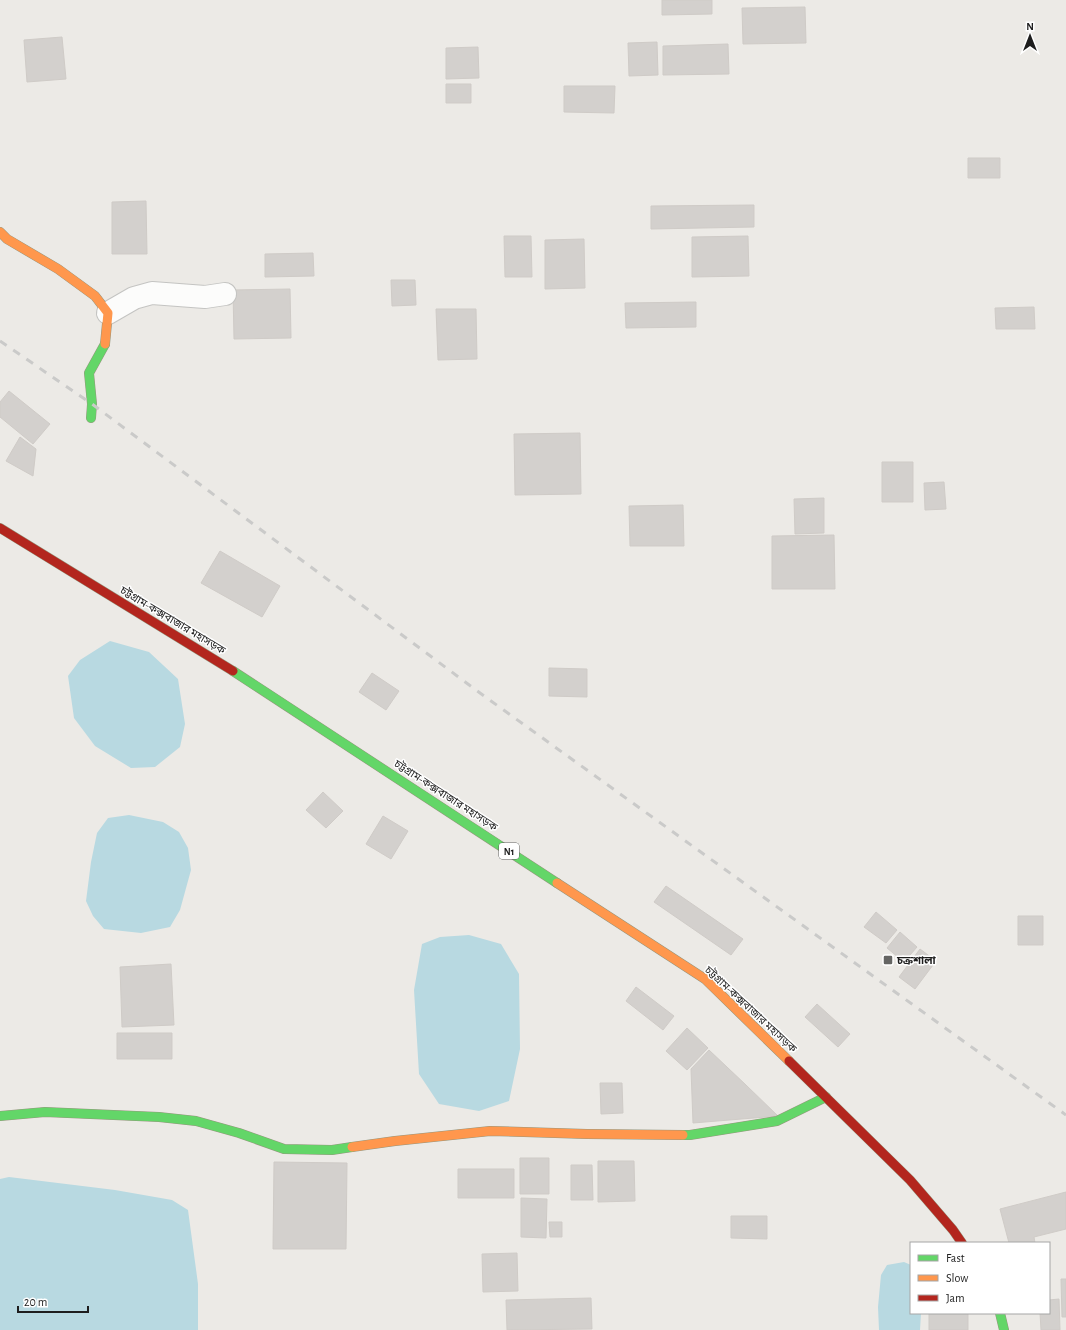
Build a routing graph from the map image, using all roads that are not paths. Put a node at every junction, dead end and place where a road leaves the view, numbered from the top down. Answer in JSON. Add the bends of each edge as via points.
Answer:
{"nodes":[{"id":1,"x":0,"y":232,"type":"edge"},
{"id":2,"x":225,"y":294,"type":"dead end"},
{"id":3,"x":108,"y":313,"type":"junction"},
{"id":4,"x":90,"y":418,"type":"dead end"},
{"id":5,"x":0,"y":528,"type":"edge"},
{"id":6,"x":826,"y":1097,"type":"junction"},
{"id":7,"x":0,"y":1116,"type":"edge"},
{"id":8,"x":961,"y":1242,"type":"edge"},
{"id":9,"x":1000,"y":1314,"type":"edge"},
{"id":10,"x":1004,"y":1330,"type":"edge"}],
"edges":[{"from":1,"to":3,"type":"main road","via":[[95,296]]},
{"from":2,"to":3,"type":"street","via":[[205,297],[152,293],[134,298]]},
{"from":3,"to":4,"type":"main road","via":[[105,344],[89,373],[92,404]]},
{"from":5,"to":6,"type":"main road","name":"চট্টগ্রাম-কক্সবাজার মহাসড়ক","number":"N1","via":[[238,674],[705,979]]},
{"from":6,"to":7,"type":"main road","via":[[777,1121],[690,1135],[490,1131],[332,1150],[284,1149],[196,1121],[159,1117],[45,1112]]},
{"from":6,"to":8,"type":"main road","name":"চট্টগ্রাম-কক্সবাজার মহাসড়ক","number":"N1","via":[[910,1180]]},
{"from":9,"to":10,"type":"main road"}]}
